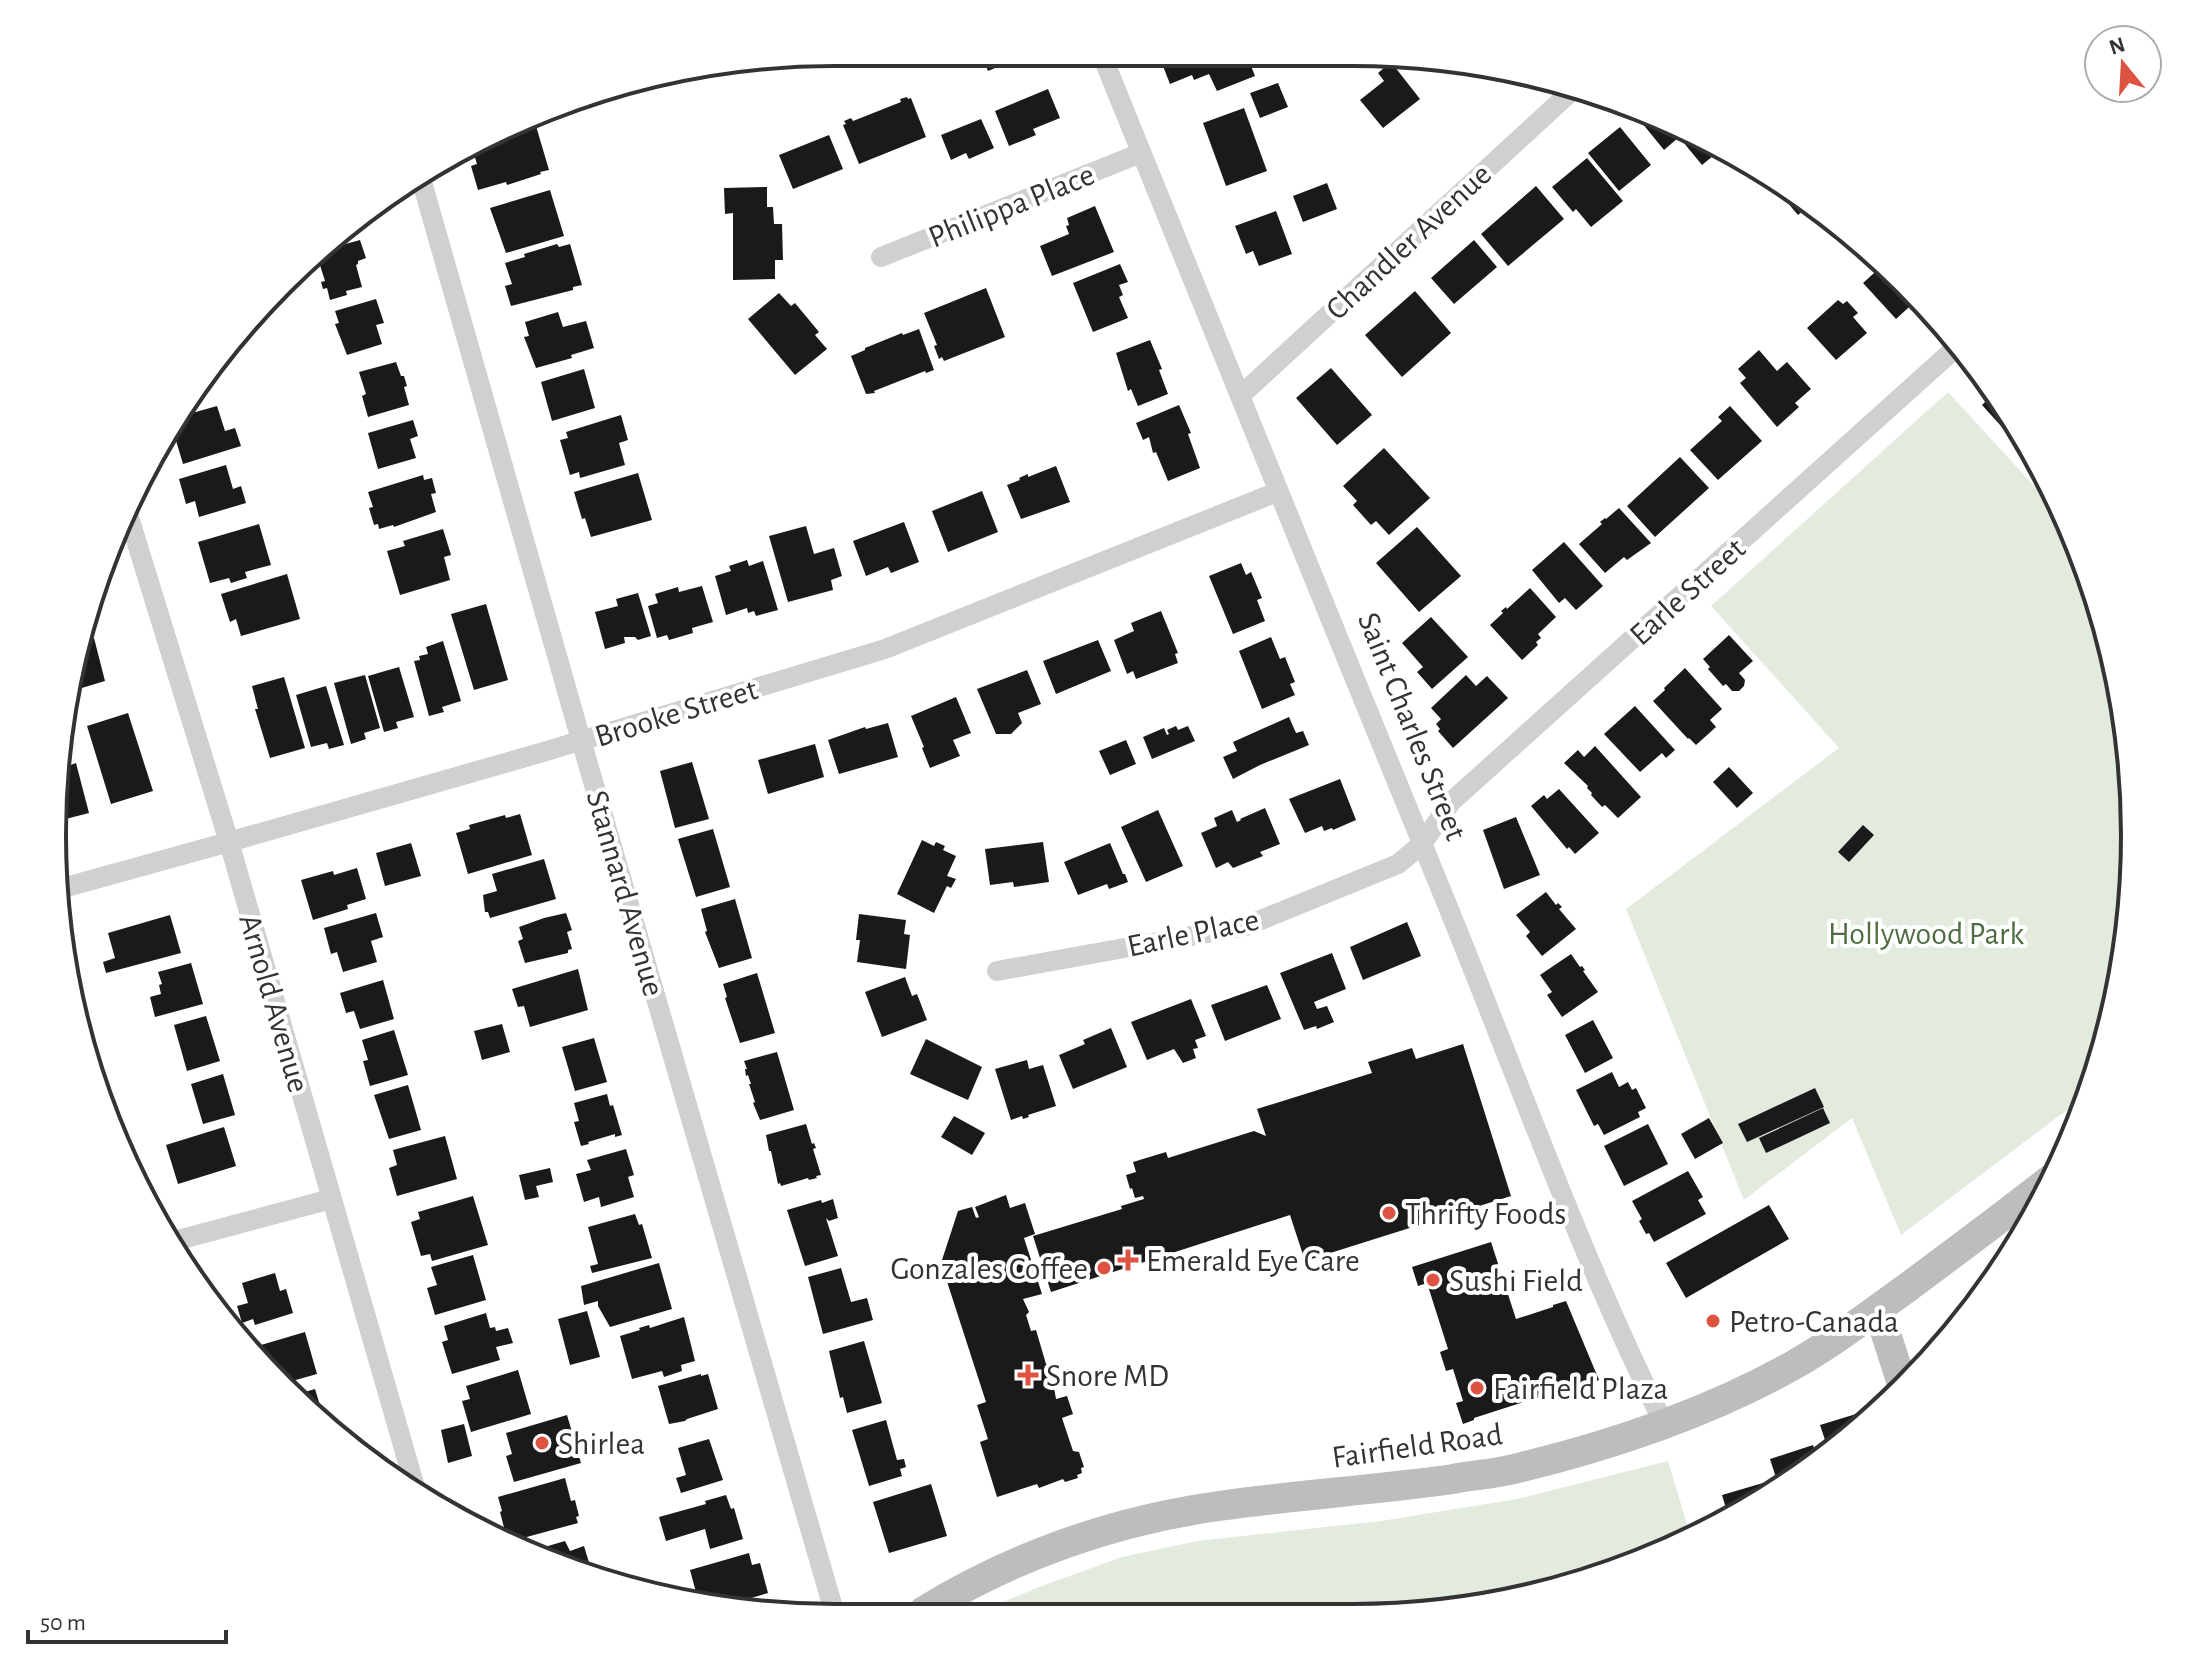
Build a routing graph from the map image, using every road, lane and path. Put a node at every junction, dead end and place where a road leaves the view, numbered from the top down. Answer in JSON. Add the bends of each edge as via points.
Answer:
{"nodes":[{"id":1,"x":1106,"y":66,"type":"edge"},
{"id":2,"x":1566,"y":97,"type":"edge"},
{"id":3,"x":1141,"y":153,"type":"junction"},
{"id":4,"x":423,"y":186,"type":"edge"},
{"id":5,"x":881,"y":257,"type":"dead end"},
{"id":6,"x":1950,"y":353,"type":"edge"},
{"id":7,"x":1240,"y":396,"type":"junction"},
{"id":8,"x":1277,"y":492,"type":"junction"},
{"id":9,"x":132,"y":526,"type":"edge"},
{"id":10,"x":581,"y":740,"type":"junction"},
{"id":11,"x":229,"y":842,"type":"junction"},
{"id":12,"x":1422,"y":844,"type":"junction"},
{"id":13,"x":68,"y":886,"type":"edge"},
{"id":14,"x":997,"y":971,"type":"dead end"},
{"id":15,"x":2032,"y":1194,"type":"edge"},
{"id":16,"x":331,"y":1199,"type":"junction"},
{"id":17,"x":181,"y":1239,"type":"edge"},
{"id":18,"x":1878,"y":1309,"type":"junction"},
{"id":19,"x":1899,"y":1375,"type":"edge"},
{"id":20,"x":1664,"y":1424,"type":"junction"},
{"id":21,"x":412,"y":1477,"type":"edge"},
{"id":22,"x":832,"y":1604,"type":"edge"},
{"id":23,"x":936,"y":1604,"type":"edge"}],
"edges":[{"from":1,"to":3,"type":"street","name":"Saint Charles Street"},
{"from":2,"to":7,"type":"street","name":"Chandler Avenue"},
{"from":3,"to":5,"type":"street","name":"Philippa Place"},
{"from":3,"to":7,"type":"street","name":"Saint Charles Street"},
{"from":4,"to":10,"type":"street","name":"Stannard Avenue"},
{"from":6,"to":12,"type":"street","name":"Earle Street","via":[[1451,802]]},
{"from":7,"to":8,"type":"street","name":"Saint Charles Street"},
{"from":8,"to":10,"type":"street","name":"Brooke Street","via":[[885,649]]},
{"from":8,"to":12,"type":"street","name":"Saint Charles Street"},
{"from":9,"to":11,"type":"street","name":"Arnold Avenue"},
{"from":10,"to":11,"type":"street","name":"Brooke Street"},
{"from":10,"to":22,"type":"street","name":"Stannard Avenue"},
{"from":11,"to":13,"type":"street","name":"Brooke Street"},
{"from":11,"to":16,"type":"street","name":"Arnold Avenue"},
{"from":12,"to":14,"type":"street","name":"Earle Place","via":[[1398,864],[1246,926]]},
{"from":12,"to":20,"type":"street","name":"Saint Charles Street","via":[[1564,1199]]},
{"from":15,"to":18,"type":"street","name":"Fairfield Road"},
{"from":16,"to":17,"type":"street"},
{"from":16,"to":21,"type":"street","name":"Arnold Avenue"},
{"from":18,"to":19,"type":"street"},
{"from":18,"to":20,"type":"street","name":"Fairfield Road","via":[[1791,1366]]},
{"from":20,"to":23,"type":"street","name":"Fairfield Road","via":[[1512,1469],[1221,1505],[1126,1525],[1008,1566]]}]}
